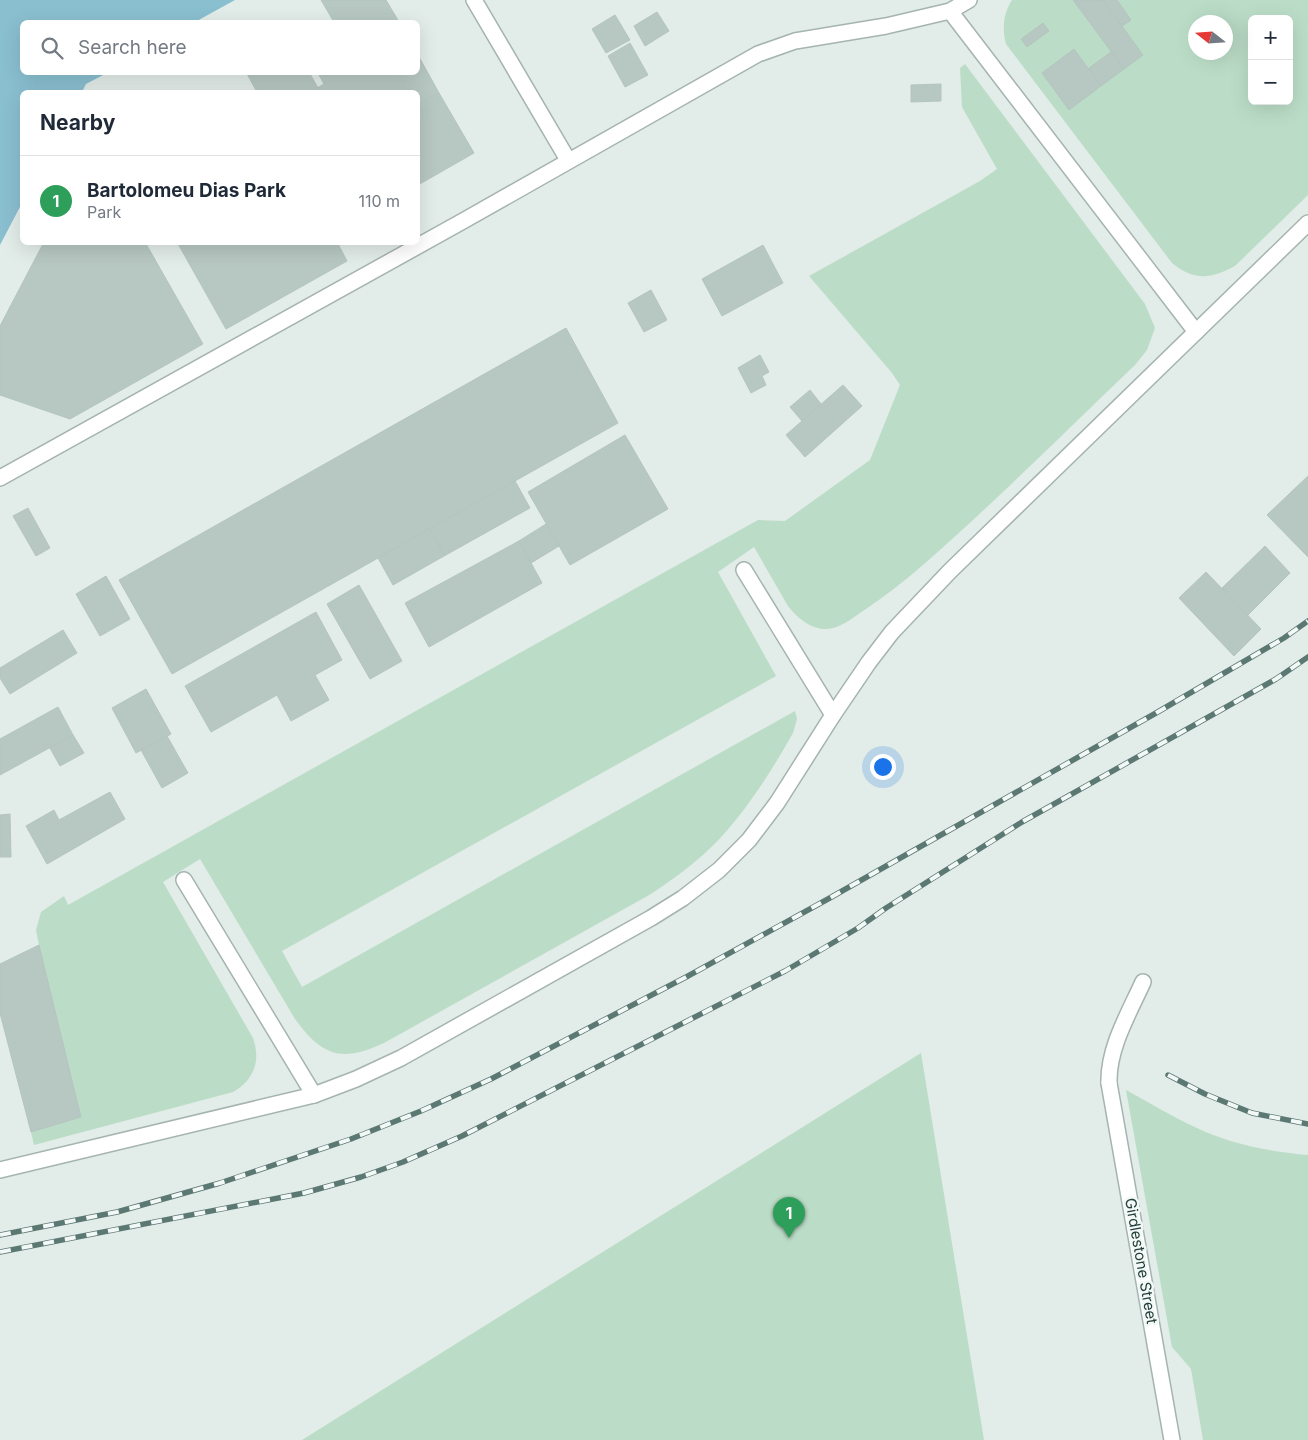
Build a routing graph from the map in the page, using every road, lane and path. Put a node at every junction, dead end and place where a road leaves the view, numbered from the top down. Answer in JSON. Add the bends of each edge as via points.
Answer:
{"nodes":[{"id":1,"x":474,"y":0,"type":"edge"},
{"id":2,"x":968,"y":0,"type":"edge"},
{"id":3,"x":950,"y":11,"type":"junction"},
{"id":4,"x":568,"y":160,"type":"junction"},
{"id":5,"x":1308,"y":223,"type":"edge"},
{"id":6,"x":420,"y":245,"type":"edge"},
{"id":7,"x":420,"y":245,"type":"edge"},
{"id":8,"x":1196,"y":332,"type":"junction"},
{"id":9,"x":0,"y":478,"type":"edge"},
{"id":10,"x":744,"y":570,"type":"dead end"},
{"id":11,"x":833,"y":715,"type":"junction"},
{"id":12,"x":184,"y":880,"type":"dead end"},
{"id":13,"x":1143,"y":982,"type":"dead end"},
{"id":14,"x":314,"y":1095,"type":"junction"},
{"id":15,"x":0,"y":1170,"type":"edge"},
{"id":16,"x":1172,"y":1440,"type":"edge"}],
"edges":[{"from":1,"to":4,"type":"street"},
{"from":2,"to":3,"type":"street"},
{"from":3,"to":4,"type":"street","via":[[795,41],[758,54]]},
{"from":3,"to":8,"type":"street"},
{"from":4,"to":7,"type":"street"},
{"from":5,"to":8,"type":"street"},
{"from":6,"to":9,"type":"street"},
{"from":8,"to":11,"type":"street","via":[[898,625]]},
{"from":10,"to":11,"type":"street"},
{"from":11,"to":14,"type":"street","via":[[777,803],[749,840],[683,898],[401,1058]]},
{"from":12,"to":14,"type":"street"},
{"from":13,"to":16,"type":"street","name":"Girdlestone Street","via":[[1119,1037],[1111,1061],[1109,1083]]},
{"from":14,"to":15,"type":"street"}]}
